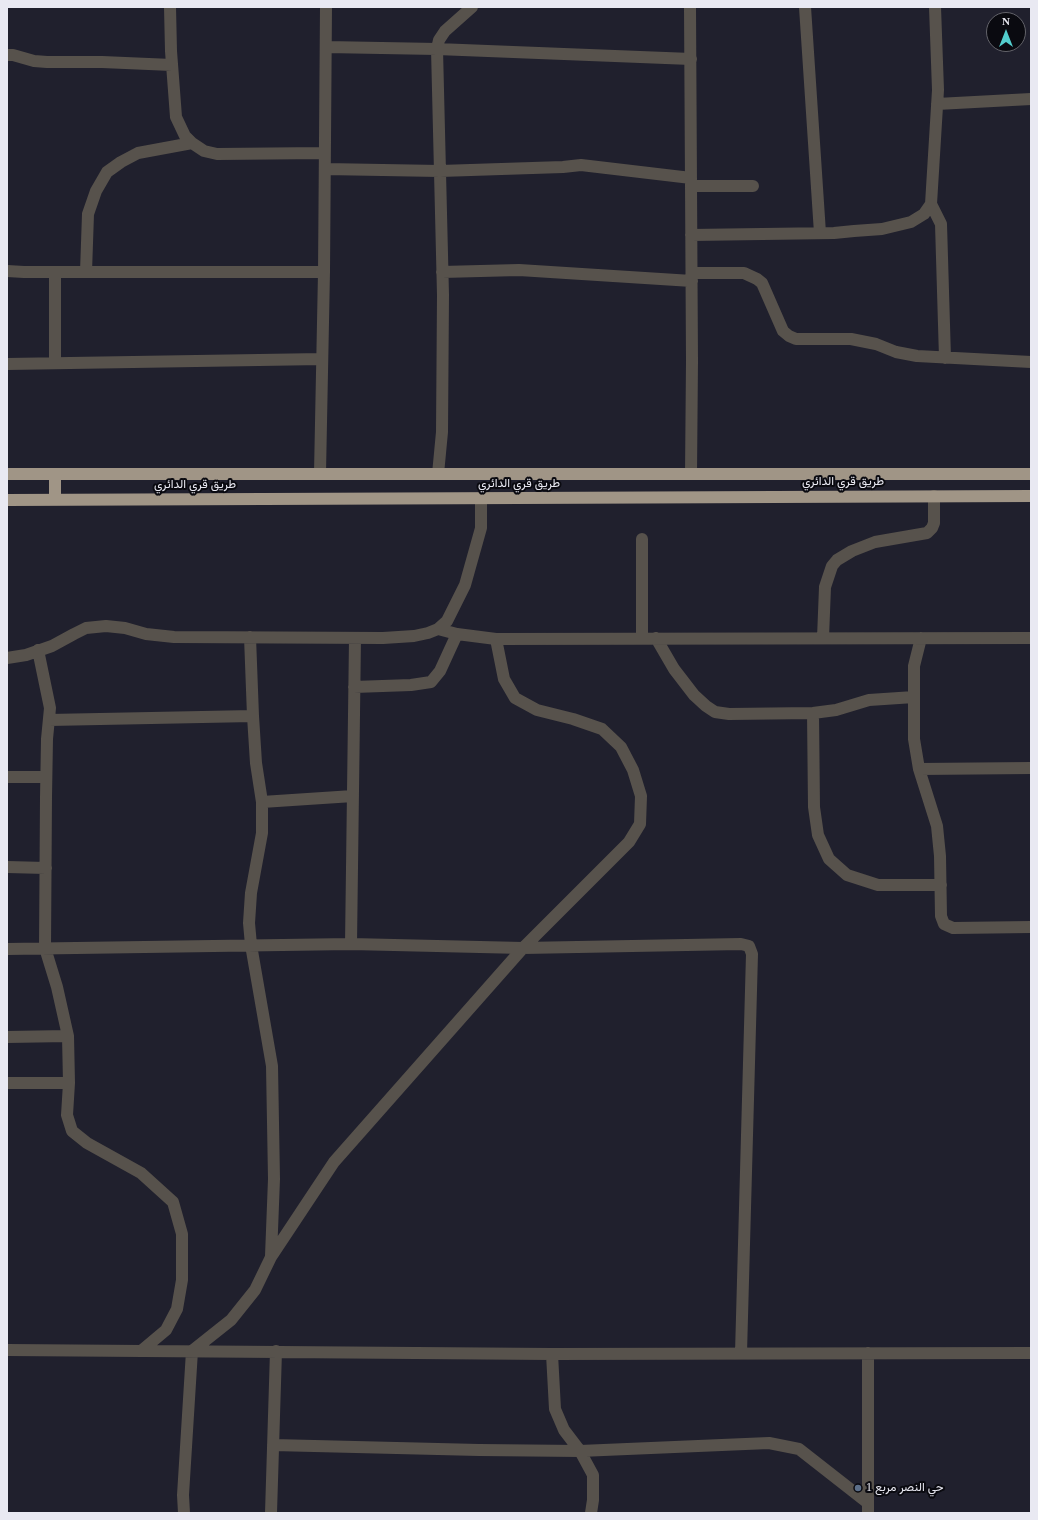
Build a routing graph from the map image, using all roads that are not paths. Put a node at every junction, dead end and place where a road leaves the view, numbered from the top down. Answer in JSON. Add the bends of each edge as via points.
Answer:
{"nodes":[{"id":1,"x":170,"y":7,"type":"edge"},
{"id":2,"x":326,"y":7,"type":"edge"},
{"id":3,"x":472,"y":7,"type":"edge"},
{"id":4,"x":690,"y":7,"type":"edge"},
{"id":5,"x":805,"y":7,"type":"edge"},
{"id":6,"x":935,"y":7,"type":"edge"},
{"id":7,"x":326,"y":47,"type":"junction"},
{"id":8,"x":437,"y":49,"type":"junction"},
{"id":9,"x":7,"y":55,"type":"edge"},
{"id":10,"x":690,"y":59,"type":"junction"},
{"id":11,"x":172,"y":65,"type":"junction"},
{"id":12,"x":1031,"y":99,"type":"edge"},
{"id":13,"x":937,"y":104,"type":"junction"},
{"id":14,"x":192,"y":143,"type":"junction"},
{"id":15,"x":324,"y":153,"type":"junction"},
{"id":16,"x":325,"y":169,"type":"junction"},
{"id":17,"x":440,"y":171,"type":"junction"},
{"id":18,"x":691,"y":182,"type":"junction"},
{"id":19,"x":752,"y":186,"type":"dead end"},
{"id":20,"x":931,"y":204,"type":"junction"},
{"id":21,"x":820,"y":233,"type":"junction"},
{"id":22,"x":692,"y":235,"type":"junction"},
{"id":23,"x":7,"y":271,"type":"edge"},
{"id":24,"x":55,"y":272,"type":"junction"},
{"id":25,"x":86,"y":272,"type":"junction"},
{"id":26,"x":324,"y":272,"type":"junction"},
{"id":27,"x":442,"y":272,"type":"junction"},
{"id":28,"x":692,"y":277,"type":"junction"},
{"id":29,"x":945,"y":358,"type":"junction"},
{"id":30,"x":322,"y":359,"type":"junction"},
{"id":31,"x":1031,"y":362,"type":"edge"},
{"id":32,"x":55,"y":363,"type":"junction"},
{"id":33,"x":7,"y":364,"type":"edge"},
{"id":34,"x":320,"y":473,"type":"junction"},
{"id":35,"x":7,"y":474,"type":"edge"},
{"id":36,"x":55,"y":474,"type":"junction"},
{"id":37,"x":438,"y":474,"type":"junction"},
{"id":38,"x":691,"y":474,"type":"junction"},
{"id":39,"x":1031,"y":474,"type":"edge"},
{"id":40,"x":934,"y":496,"type":"junction"},
{"id":41,"x":1031,"y":496,"type":"edge"},
{"id":42,"x":481,"y":498,"type":"junction"},
{"id":43,"x":7,"y":500,"type":"edge"},
{"id":44,"x":55,"y":500,"type":"junction"},
{"id":45,"x":642,"y":539,"type":"dead end"},
{"id":46,"x":438,"y":629,"type":"junction"},
{"id":47,"x":456,"y":634,"type":"junction"},
{"id":48,"x":250,"y":637,"type":"junction"},
{"id":49,"x":354,"y":638,"type":"junction"},
{"id":50,"x":642,"y":638,"type":"junction"},
{"id":51,"x":656,"y":638,"type":"junction"},
{"id":52,"x":823,"y":638,"type":"junction"},
{"id":53,"x":921,"y":638,"type":"junction"},
{"id":54,"x":1031,"y":638,"type":"edge"},
{"id":55,"x":496,"y":639,"type":"junction"},
{"id":56,"x":38,"y":650,"type":"junction"},
{"id":57,"x":7,"y":658,"type":"edge"},
{"id":58,"x":354,"y":687,"type":"junction"},
{"id":59,"x":914,"y":697,"type":"junction"},
{"id":60,"x":813,"y":713,"type":"junction"},
{"id":61,"x":252,"y":716,"type":"junction"},
{"id":62,"x":49,"y":720,"type":"junction"},
{"id":63,"x":1031,"y":768,"type":"edge"},
{"id":64,"x":918,"y":769,"type":"junction"},
{"id":65,"x":7,"y":777,"type":"edge"},
{"id":66,"x":46,"y":777,"type":"junction"},
{"id":67,"x":353,"y":796,"type":"junction"},
{"id":68,"x":262,"y":802,"type":"junction"},
{"id":69,"x":7,"y":867,"type":"edge"},
{"id":70,"x":46,"y":868,"type":"junction"},
{"id":71,"x":940,"y":885,"type":"junction"},
{"id":72,"x":1031,"y":926,"type":"edge"},
{"id":73,"x":351,"y":944,"type":"junction"},
{"id":74,"x":251,"y":945,"type":"junction"},
{"id":75,"x":45,"y":948,"type":"junction"},
{"id":76,"x":523,"y":948,"type":"junction"},
{"id":77,"x":7,"y":949,"type":"edge"},
{"id":78,"x":68,"y":1036,"type":"junction"},
{"id":79,"x":7,"y":1037,"type":"edge"},
{"id":80,"x":7,"y":1083,"type":"edge"},
{"id":81,"x":69,"y":1083,"type":"junction"},
{"id":82,"x":271,"y":1257,"type":"junction"},
{"id":83,"x":7,"y":1350,"type":"edge"},
{"id":84,"x":141,"y":1351,"type":"junction"},
{"id":85,"x":192,"y":1351,"type":"junction"},
{"id":86,"x":276,"y":1351,"type":"junction"},
{"id":87,"x":741,"y":1353,"type":"junction"},
{"id":88,"x":868,"y":1353,"type":"junction"},
{"id":89,"x":1031,"y":1353,"type":"edge"},
{"id":90,"x":552,"y":1354,"type":"junction"},
{"id":91,"x":273,"y":1445,"type":"junction"},
{"id":92,"x":580,"y":1451,"type":"junction"},
{"id":93,"x":868,"y":1508,"type":"edge"},
{"id":94,"x":184,"y":1513,"type":"edge"},
{"id":95,"x":271,"y":1513,"type":"edge"},
{"id":96,"x":591,"y":1513,"type":"edge"}],
"edges":[{"from":1,"to":11,"type":"street"},
{"from":2,"to":7,"type":"street"},
{"from":3,"to":8,"type":"street","via":[[445,31]]},
{"from":4,"to":10,"type":"street"},
{"from":5,"to":21,"type":"street"},
{"from":6,"to":13,"type":"street"},
{"from":7,"to":8,"type":"street"},
{"from":7,"to":15,"type":"street"},
{"from":8,"to":10,"type":"street"},
{"from":8,"to":17,"type":"street"},
{"from":9,"to":11,"type":"street","via":[[41,61]]},
{"from":10,"to":18,"type":"street"},
{"from":11,"to":14,"type":"street","via":[[176,117],[179,127]]},
{"from":12,"to":13,"type":"street"},
{"from":13,"to":20,"type":"street"},
{"from":14,"to":15,"type":"street","via":[[217,154]]},
{"from":14,"to":25,"type":"street","via":[[138,153],[107,172],[96,191],[88,214]]},
{"from":15,"to":16,"type":"street"},
{"from":16,"to":17,"type":"street"},
{"from":16,"to":26,"type":"street"},
{"from":17,"to":18,"type":"street","via":[[581,165]]},
{"from":17,"to":27,"type":"street"},
{"from":18,"to":19,"type":"street"},
{"from":18,"to":22,"type":"street"},
{"from":20,"to":21,"type":"street","via":[[924,214],[911,222],[882,229]]},
{"from":20,"to":29,"type":"street","via":[[941,224]]},
{"from":21,"to":22,"type":"street"},
{"from":22,"to":28,"type":"street"},
{"from":23,"to":24,"type":"street"},
{"from":24,"to":25,"type":"street"},
{"from":24,"to":32,"type":"street"},
{"from":25,"to":26,"type":"street"},
{"from":26,"to":30,"type":"street"},
{"from":27,"to":28,"type":"street","via":[[519,270]]},
{"from":27,"to":37,"type":"street","via":[[442,432]]},
{"from":28,"to":29,"type":"street","via":[[744,273],[757,279],[762,283],[783,331],[796,339],[851,339],[876,344],[896,352]]},
{"from":28,"to":38,"type":"street"},
{"from":29,"to":31,"type":"street"},
{"from":30,"to":32,"type":"street"},
{"from":30,"to":34,"type":"street"},
{"from":32,"to":33,"type":"street"},
{"from":34,"to":36,"type":"highway","name":"طريق قري الدائري"},
{"from":34,"to":37,"type":"highway","name":"طريق قري الدائري"},
{"from":35,"to":36,"type":"highway","name":"طريق قري الدائري"},
{"from":36,"to":44,"type":"highway"},
{"from":37,"to":38,"type":"highway","name":"طريق قري الدائري"},
{"from":38,"to":39,"type":"highway","name":"طريق قري الدائري"},
{"from":40,"to":41,"type":"highway","name":"طريق قري الدائري"},
{"from":40,"to":42,"type":"highway","name":"طريق قري الدائري"},
{"from":40,"to":52,"type":"street","via":[[934,523],[927,533],[875,542],[852,551],[832,566],[825,587]]},
{"from":42,"to":44,"type":"highway","name":"طريق قري الدائري"},
{"from":42,"to":46,"type":"street","via":[[481,528],[465,586],[447,621]]},
{"from":43,"to":44,"type":"highway","name":"طريق قري الدائري"},
{"from":45,"to":50,"type":"street"},
{"from":46,"to":47,"type":"street"},
{"from":46,"to":49,"type":"street","via":[[414,636]]},
{"from":47,"to":55,"type":"street"},
{"from":47,"to":58,"type":"street","via":[[440,671],[431,682],[411,686]]},
{"from":48,"to":49,"type":"street"},
{"from":48,"to":56,"type":"street","via":[[174,637],[106,626],[86,628],[52,646]]},
{"from":48,"to":61,"type":"street"},
{"from":49,"to":58,"type":"street"},
{"from":50,"to":51,"type":"street"},
{"from":50,"to":55,"type":"street"},
{"from":51,"to":52,"type":"street"},
{"from":51,"to":60,"type":"street","via":[[694,695],[715,712]]},
{"from":52,"to":53,"type":"street"},
{"from":53,"to":54,"type":"street"},
{"from":53,"to":59,"type":"street","via":[[914,666]]},
{"from":55,"to":76,"type":"street","via":[[504,678],[515,698],[537,710],[602,729],[621,746],[633,770],[641,796],[640,824],[630,842]]},
{"from":56,"to":57,"type":"street"},
{"from":56,"to":62,"type":"street","via":[[50,708]]},
{"from":58,"to":67,"type":"street"},
{"from":59,"to":60,"type":"street","via":[[869,700],[836,710]]},
{"from":59,"to":64,"type":"street"},
{"from":60,"to":71,"type":"street","via":[[814,807],[818,835],[829,859],[847,875],[878,885]]},
{"from":61,"to":62,"type":"street"},
{"from":61,"to":68,"type":"street"},
{"from":62,"to":66,"type":"street"},
{"from":63,"to":64,"type":"street"},
{"from":64,"to":71,"type":"street","via":[[937,826]]},
{"from":65,"to":66,"type":"street"},
{"from":66,"to":70,"type":"street"},
{"from":67,"to":68,"type":"street"},
{"from":67,"to":73,"type":"street"},
{"from":68,"to":74,"type":"street","via":[[262,833],[251,893]]},
{"from":69,"to":70,"type":"street"},
{"from":70,"to":75,"type":"street"},
{"from":71,"to":72,"type":"street","via":[[941,916],[944,924],[952,928]]},
{"from":73,"to":74,"type":"street"},
{"from":73,"to":76,"type":"street"},
{"from":74,"to":75,"type":"street"},
{"from":74,"to":82,"type":"street","via":[[272,1066],[274,1179]]},
{"from":75,"to":77,"type":"street"},
{"from":75,"to":78,"type":"street"},
{"from":76,"to":82,"type":"street","via":[[334,1162]]},
{"from":76,"to":87,"type":"street","via":[[741,944],[749,946],[752,954]]},
{"from":78,"to":79,"type":"street"},
{"from":78,"to":81,"type":"street"},
{"from":80,"to":81,"type":"street"},
{"from":81,"to":84,"type":"street","via":[[67,1115],[72,1131],[87,1143],[141,1173],[172,1202],[182,1234],[182,1280],[177,1309],[166,1330]]},
{"from":82,"to":85,"type":"street","via":[[255,1290],[231,1320]]},
{"from":83,"to":84,"type":"street"},
{"from":84,"to":85,"type":"street"},
{"from":85,"to":86,"type":"street"},
{"from":85,"to":94,"type":"street"},
{"from":86,"to":90,"type":"street"},
{"from":86,"to":91,"type":"street"},
{"from":87,"to":88,"type":"street"},
{"from":87,"to":90,"type":"street"},
{"from":88,"to":89,"type":"street"},
{"from":88,"to":93,"type":"street"},
{"from":90,"to":92,"type":"street","via":[[556,1409],[564,1430]]},
{"from":91,"to":92,"type":"street"},
{"from":91,"to":95,"type":"street"},
{"from":92,"to":93,"type":"street","via":[[769,1443],[799,1449]]},
{"from":92,"to":96,"type":"street","via":[[593,1475]]}]}
